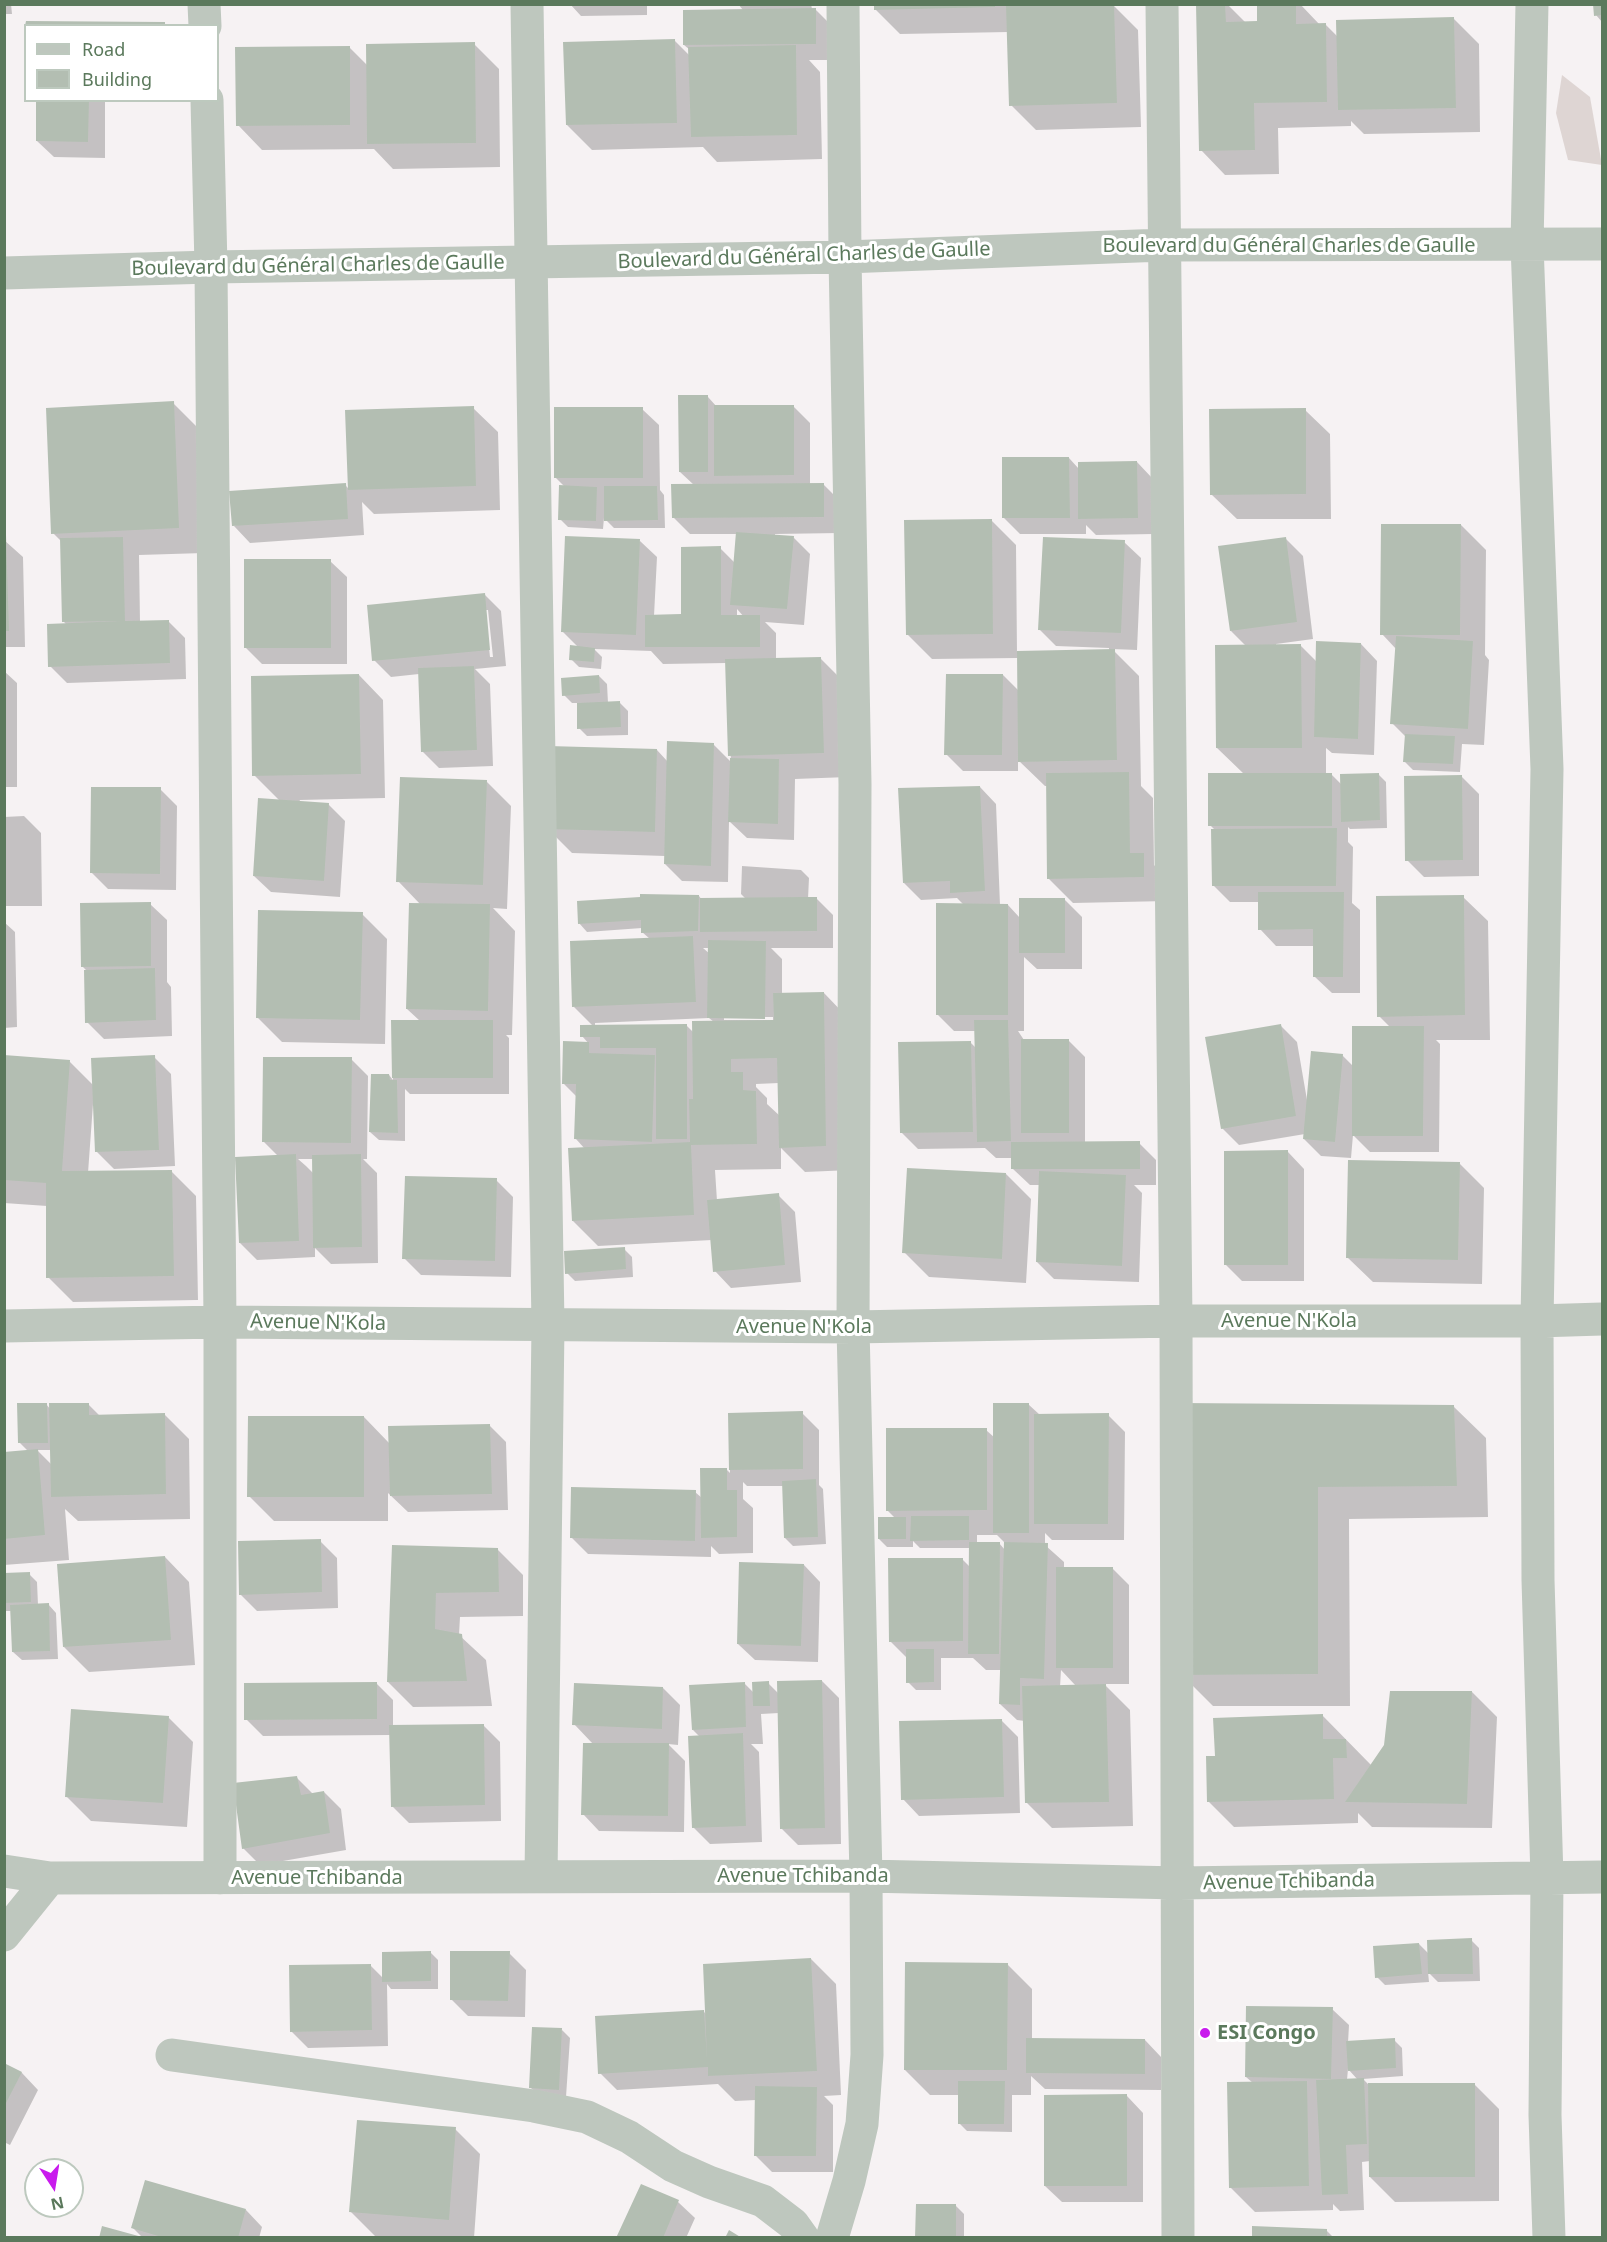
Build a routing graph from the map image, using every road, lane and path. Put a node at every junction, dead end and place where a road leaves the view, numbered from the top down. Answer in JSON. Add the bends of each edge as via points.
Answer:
{"nodes":[{"id":1,"x":204,"y":4,"type":"edge"},
{"id":2,"x":526,"y":4,"type":"edge"},
{"id":3,"x":843,"y":4,"type":"edge"},
{"id":4,"x":1162,"y":4,"type":"edge"},
{"id":5,"x":1532,"y":4,"type":"edge"},
{"id":6,"x":205,"y":24,"type":"edge"},
{"id":7,"x":207,"y":102,"type":"edge"},
{"id":8,"x":1602,"y":244,"type":"edge"},
{"id":9,"x":1164,"y":245,"type":"junction"},
{"id":10,"x":1527,"y":245,"type":"junction"},
{"id":11,"x":845,"y":256,"type":"junction"},
{"id":12,"x":531,"y":263,"type":"junction"},
{"id":13,"x":211,"y":267,"type":"junction"},
{"id":14,"x":4,"y":273,"type":"edge"},
{"id":15,"x":1602,"y":1319,"type":"edge"},
{"id":16,"x":1176,"y":1321,"type":"junction"},
{"id":17,"x":1537,"y":1321,"type":"junction"},
{"id":18,"x":220,"y":1322,"type":"junction"},
{"id":19,"x":548,"y":1325,"type":"junction"},
{"id":20,"x":4,"y":1326,"type":"edge"},
{"id":21,"x":853,"y":1327,"type":"junction"},
{"id":22,"x":4,"y":1871,"type":"edge"},
{"id":23,"x":866,"y":1876,"type":"junction"},
{"id":24,"x":541,"y":1877,"type":"junction"},
{"id":25,"x":1602,"y":1877,"type":"edge"},
{"id":26,"x":50,"y":1878,"type":"junction"},
{"id":27,"x":220,"y":1878,"type":"junction"},
{"id":28,"x":1547,"y":1878,"type":"junction"},
{"id":29,"x":1179,"y":1883,"type":"junction"},
{"id":30,"x":4,"y":1935,"type":"edge"},
{"id":31,"x":172,"y":2055,"type":"dead end"},
{"id":32,"x":803,"y":2238,"type":"edge"},
{"id":33,"x":832,"y":2238,"type":"edge"},
{"id":34,"x":1178,"y":2238,"type":"edge"},
{"id":35,"x":1549,"y":2238,"type":"edge"}],
"edges":[{"from":1,"to":6,"type":"street"},
{"from":2,"to":12,"type":"street"},
{"from":3,"to":11,"type":"street"},
{"from":4,"to":9,"type":"street"},
{"from":5,"to":10,"type":"street"},
{"from":7,"to":13,"type":"street"},
{"from":8,"to":10,"type":"street","name":"Boulevard du Général Charles de Gaulle"},
{"from":9,"to":10,"type":"street","name":"Boulevard du Général Charles de Gaulle"},
{"from":9,"to":11,"type":"street","name":"Boulevard du Général Charles de Gaulle"},
{"from":9,"to":16,"type":"street"},
{"from":10,"to":17,"type":"street","via":[[1547,769]]},
{"from":11,"to":12,"type":"street","name":"Boulevard du Général Charles de Gaulle"},
{"from":11,"to":21,"type":"street","via":[[855,784]]},
{"from":12,"to":13,"type":"street","name":"Boulevard du Général Charles de Gaulle"},
{"from":12,"to":19,"type":"street"},
{"from":13,"to":14,"type":"street","name":"Boulevard du Général Charles de Gaulle"},
{"from":13,"to":18,"type":"street"},
{"from":15,"to":17,"type":"street","name":"Avenue N'Kola"},
{"from":16,"to":17,"type":"street","name":"Avenue N'Kola"},
{"from":16,"to":21,"type":"street","name":"Avenue N'Kola"},
{"from":16,"to":29,"type":"street"},
{"from":17,"to":28,"type":"street","via":[[1538,1580]]},
{"from":18,"to":19,"type":"street","name":"Avenue N'Kola"},
{"from":18,"to":20,"type":"street","name":"Avenue N'Kola"},
{"from":18,"to":27,"type":"street"},
{"from":19,"to":21,"type":"street","name":"Avenue N'Kola"},
{"from":19,"to":24,"type":"street"},
{"from":21,"to":23,"type":"street"},
{"from":22,"to":26,"type":"street","name":"Avenue Tchibanda"},
{"from":23,"to":24,"type":"street","name":"Avenue Tchibanda"},
{"from":23,"to":29,"type":"street","name":"Avenue Tchibanda"},
{"from":23,"to":33,"type":"street","via":[[867,2055],[862,2124]]},
{"from":24,"to":27,"type":"street","name":"Avenue Tchibanda"},
{"from":25,"to":28,"type":"street","name":"Avenue Tchibanda"},
{"from":26,"to":27,"type":"street","name":"Avenue Tchibanda"},
{"from":26,"to":30,"type":"street"},
{"from":28,"to":29,"type":"street","name":"Avenue Tchibanda"},
{"from":28,"to":35,"type":"street","via":[[1545,2115]]},
{"from":29,"to":34,"type":"street"},
{"from":31,"to":32,"type":"street","via":[[534,2106],[587,2118],[628,2137],[673,2166],[763,2201],[793,2224]]}]}
